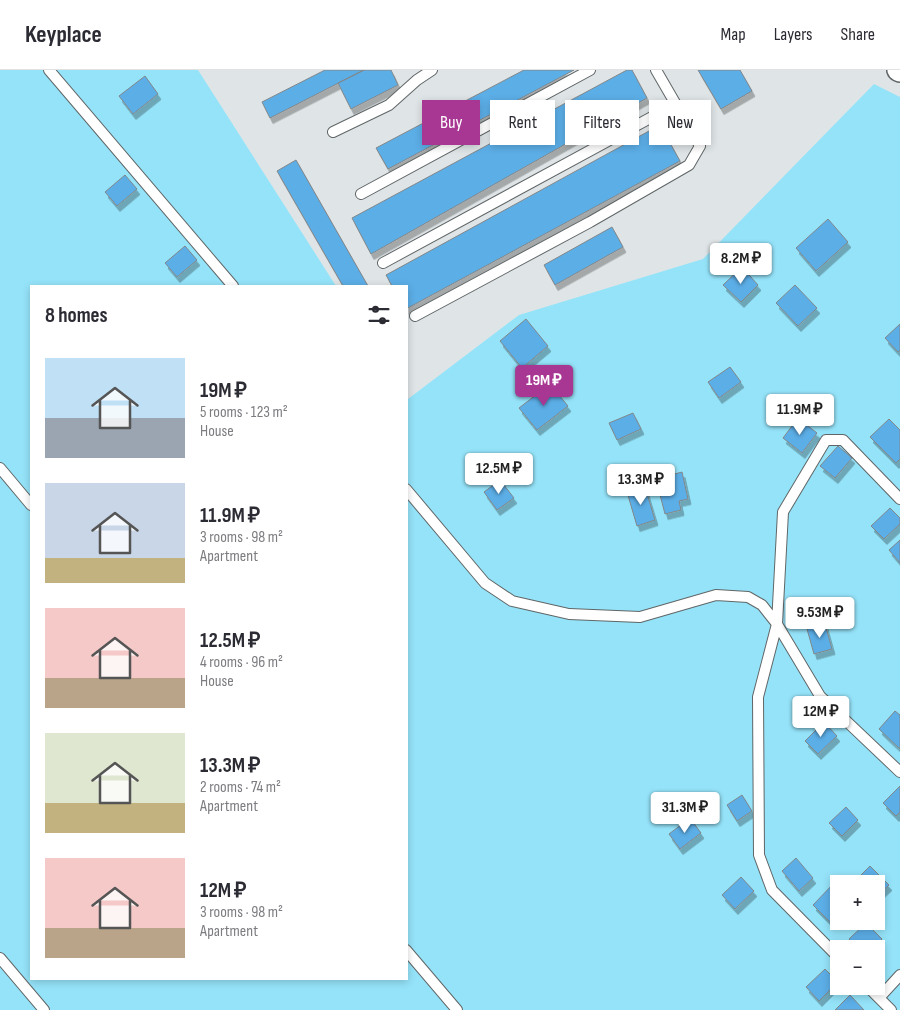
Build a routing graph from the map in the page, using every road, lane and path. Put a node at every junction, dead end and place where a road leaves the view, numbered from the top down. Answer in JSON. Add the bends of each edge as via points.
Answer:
{"nodes":[{"id":1,"x":49,"y":70,"type":"edge"},
{"id":2,"x":432,"y":70,"type":"edge"},
{"id":3,"x":590,"y":70,"type":"edge"},
{"id":4,"x":656,"y":70,"type":"edge"},
{"id":5,"x":674,"y":100,"type":"edge"},
{"id":6,"x":649,"y":119,"type":"edge"},
{"id":7,"x":333,"y":132,"type":"dead end"},
{"id":8,"x":699,"y":145,"type":"edge"},
{"id":9,"x":361,"y":194,"type":"dead end"},
{"id":10,"x":384,"y":263,"type":"dead end"},
{"id":11,"x":232,"y":285,"type":"edge"},
{"id":12,"x":415,"y":316,"type":"dead end"},
{"id":13,"x":0,"y":468,"type":"edge"},
{"id":14,"x":408,"y":491,"type":"edge"},
{"id":15,"x":900,"y":499,"type":"edge"},
{"id":16,"x":30,"y":504,"type":"edge"},
{"id":17,"x":777,"y":624,"type":"junction"},
{"id":18,"x":900,"y":772,"type":"edge"},
{"id":19,"x":830,"y":949,"type":"edge"},
{"id":20,"x":408,"y":952,"type":"edge"},
{"id":21,"x":0,"y":958,"type":"edge"},
{"id":22,"x":900,"y":975,"type":"edge"},
{"id":23,"x":877,"y":995,"type":"edge"},
{"id":24,"x":880,"y":998,"type":"junction"},
{"id":25,"x":44,"y":1010,"type":"edge"},
{"id":26,"x":457,"y":1010,"type":"edge"},
{"id":27,"x":891,"y":1010,"type":"edge"}],
"edges":[{"from":1,"to":11,"type":"lane"},
{"from":2,"to":7,"type":"lane","via":[[389,104]]},
{"from":3,"to":9,"type":"lane"},
{"from":4,"to":5,"type":"lane"},
{"from":6,"to":10,"type":"lane"},
{"from":8,"to":12,"type":"lane","via":[[689,165]]},
{"from":13,"to":16,"type":"lane"},
{"from":14,"to":17,"type":"lane","via":[[486,584],[512,601],[569,614],[640,618],[716,595],[748,597],[762,605]]},
{"from":15,"to":17,"type":"lane","via":[[843,440],[826,440],[783,512]]},
{"from":17,"to":18,"type":"lane","via":[[820,696]]},
{"from":17,"to":19,"type":"lane","via":[[758,697],[759,855],[772,890]]},
{"from":20,"to":26,"type":"lane"},
{"from":21,"to":25,"type":"lane"},
{"from":22,"to":24,"type":"lane"},
{"from":23,"to":24,"type":"lane"},
{"from":24,"to":27,"type":"lane"}]}
